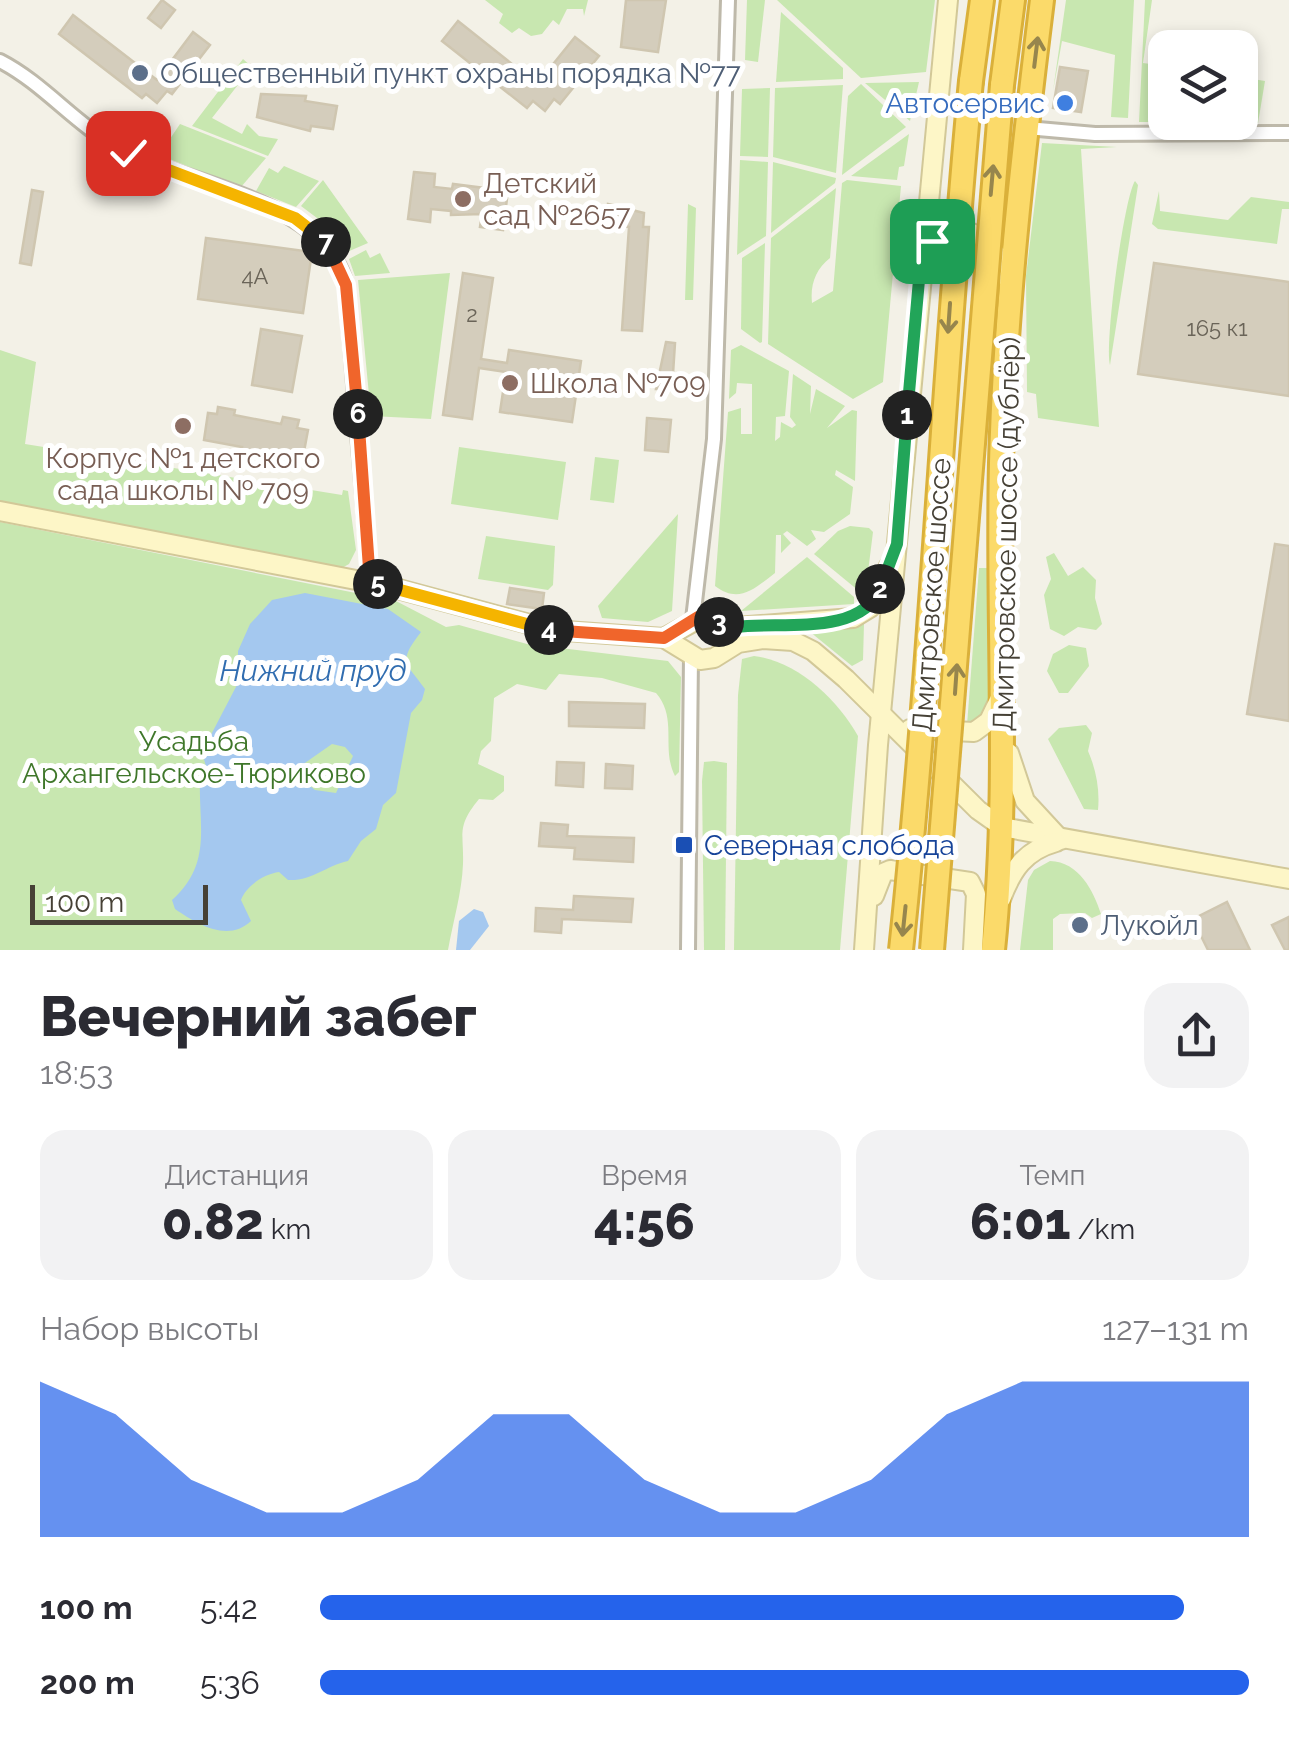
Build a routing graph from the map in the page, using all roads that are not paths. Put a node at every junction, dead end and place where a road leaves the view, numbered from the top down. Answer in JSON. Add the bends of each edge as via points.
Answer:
{"nodes":[{"id":1,"x":728,"y":0,"type":"edge"},
{"id":2,"x":948,"y":0,"type":"edge"},
{"id":3,"x":982,"y":0,"type":"edge"},
{"id":4,"x":1013,"y":0,"type":"edge"},
{"id":5,"x":1042,"y":0,"type":"edge"},
{"id":6,"x":0,"y":61,"type":"edge"},
{"id":7,"x":1027,"y":128,"type":"junction"},
{"id":8,"x":1289,"y":133,"type":"edge"},
{"id":9,"x":919,"y":280,"type":"junction"},
{"id":10,"x":1010,"y":288,"type":"junction"},
{"id":11,"x":0,"y":511,"type":"edge"},
{"id":12,"x":897,"y":544,"type":"junction"},
{"id":13,"x":370,"y":582,"type":"junction"},
{"id":14,"x":702,"y":618,"type":"junction"},
{"id":15,"x":664,"y":638,"type":"junction"},
{"id":16,"x":701,"y":655,"type":"junction"},
{"id":17,"x":1004,"y":685,"type":"junction"},
{"id":18,"x":881,"y":714,"type":"junction"},
{"id":19,"x":895,"y":728,"type":"junction"},
{"id":20,"x":1004,"y":732,"type":"junction"},
{"id":21,"x":1002,"y":827,"type":"junction"},
{"id":22,"x":1061,"y":840,"type":"junction"},
{"id":23,"x":1289,"y":879,"type":"edge"},
{"id":24,"x":998,"y":908,"type":"junction"},
{"id":25,"x":866,"y":929,"type":"junction"},
{"id":26,"x":688,"y":950,"type":"edge"},
{"id":27,"x":864,"y":950,"type":"edge"},
{"id":28,"x":901,"y":950,"type":"edge"},
{"id":29,"x":932,"y":950,"type":"edge"},
{"id":30,"x":973,"y":950,"type":"edge"},
{"id":31,"x":994,"y":950,"type":"edge"}],
"edges":[{"from":1,"to":14,"type":"street"},
{"from":2,"to":9,"type":"street"},
{"from":3,"to":28,"type":"highway","name":"Дмитровское шоссе","one_way":true,"bridge":true,"via":[[952,282],[919,785]]},
{"from":29,"to":4,"type":"highway","name":"Дмитровское шоссе","one_way":true,"bridge":true},
{"from":7,"to":5,"type":"highway","name":"Дмитровское шоссе (дублёр)","one_way":true},
{"from":6,"to":13,"type":"street","via":[[107,142],[295,218],[327,244],[344,274],[348,299]]},
{"from":7,"to":8,"type":"street"},
{"from":7,"to":10,"type":"highway","name":"Дмитровское шоссе (дублёр)"},
{"from":9,"to":10,"type":"street","via":[[932,241],[963,230],[998,251]]},
{"from":9,"to":12,"type":"street"},
{"from":10,"to":17,"type":"highway","name":"Дмитровское шоссе (дублёр)","via":[[1001,460]]},
{"from":11,"to":13,"type":"street"},
{"from":12,"to":14,"type":"street","via":[[878,595],[854,618],[736,627]]},
{"from":12,"to":18,"type":"street"},
{"from":13,"to":15,"type":"street","via":[[552,630]]},
{"from":14,"to":15,"type":"street"},
{"from":14,"to":16,"type":"street","via":[[682,639]]},
{"from":14,"to":16,"type":"street","via":[[727,640]]},
{"from":15,"to":16,"type":"street"},
{"from":16,"to":18,"type":"street","via":[[763,638],[803,645]]},
{"from":16,"to":26,"type":"street","via":[[694,694]]},
{"from":17,"to":19,"type":"street","via":[[997,708],[974,732]]},
{"from":17,"to":20,"type":"highway","name":"Дмитровское шоссе (дублёр)"},
{"from":18,"to":19,"type":"street"},
{"from":18,"to":25,"type":"street"},
{"from":19,"to":21,"type":"street"},
{"from":20,"to":21,"type":"highway","name":"Дмитровское шоссе (дублёр)"},
{"from":20,"to":22,"type":"street","via":[[1024,801]]},
{"from":21,"to":22,"type":"street"},
{"from":21,"to":24,"type":"highway","name":"Дмитровское шоссе (дублёр)"},
{"from":22,"to":23,"type":"street"},
{"from":22,"to":24,"type":"street","via":[[1028,854]]},
{"from":24,"to":31,"type":"highway","name":"Дмитровское шоссе (дублёр)"},
{"from":25,"to":27,"type":"street"},
{"from":25,"to":30,"type":"street","via":[[882,873],[962,878],[976,894]]}]}
